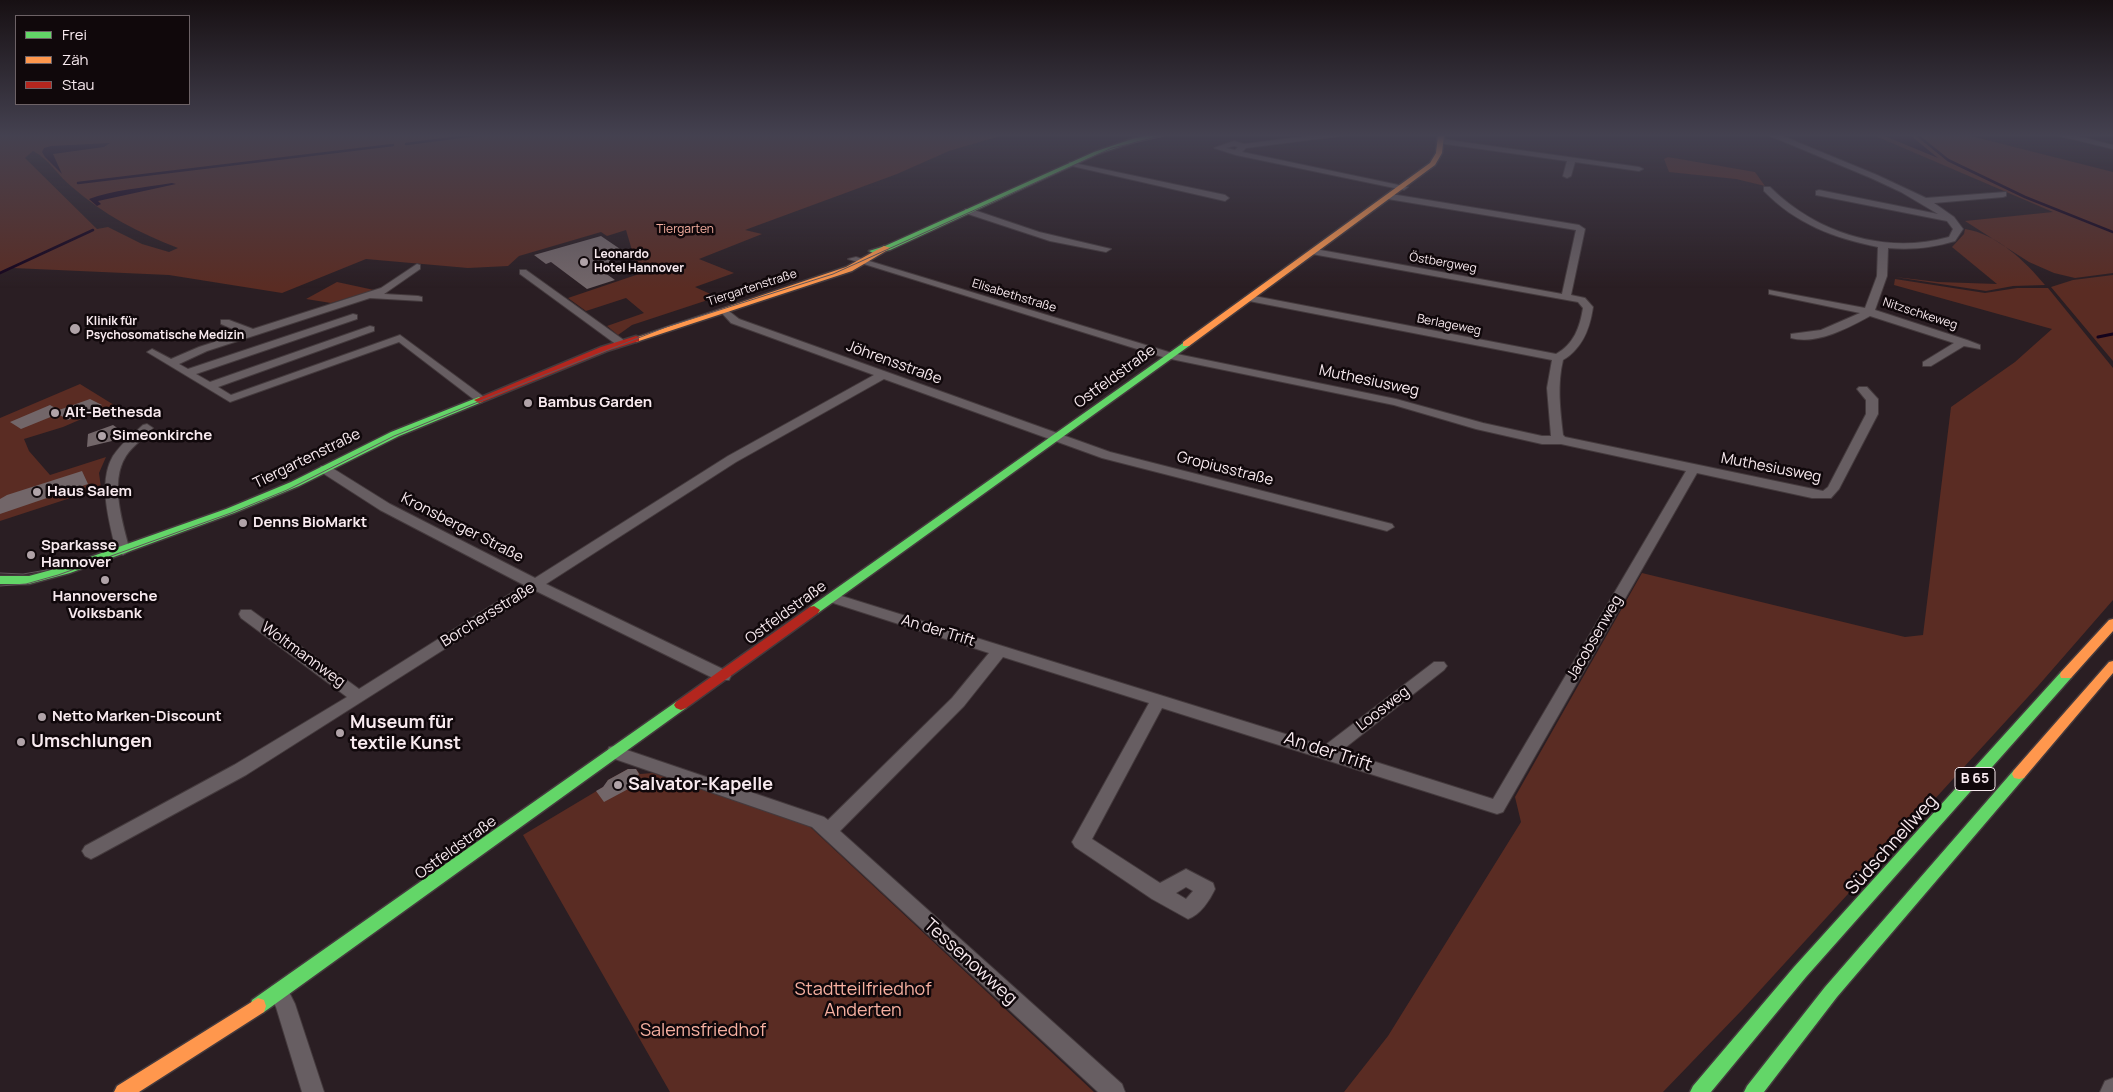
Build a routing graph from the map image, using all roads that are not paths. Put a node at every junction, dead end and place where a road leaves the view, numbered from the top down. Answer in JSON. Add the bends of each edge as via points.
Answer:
{"nodes":[{"id":1,"x":1023,"y":186,"type":"edge"},
{"id":2,"x":1171,"y":186,"type":"edge"},
{"id":3,"x":1399,"y":186,"type":"edge"},
{"id":4,"x":1891,"y":186,"type":"edge"},
{"id":5,"x":1404,"y":187,"type":"joint"},
{"id":6,"x":1767,"y":189,"type":"dead end"},
{"id":7,"x":1819,"y":193,"type":"dead end"},
{"id":8,"x":2003,"y":194,"type":"dead end"},
{"id":9,"x":1390,"y":196,"type":"junction"},
{"id":10,"x":1225,"y":198,"type":"dead end"},
{"id":11,"x":1926,"y":201,"type":"junction"},
{"id":12,"x":968,"y":211,"type":"junction"},
{"id":13,"x":1952,"y":219,"type":"junction"},
{"id":14,"x":1883,"y":245,"type":"junction"},
{"id":15,"x":1106,"y":249,"type":"dead end"},
{"id":16,"x":1315,"y":252,"type":"junction"},
{"id":17,"x":857,"y":261,"type":"junction"},
{"id":18,"x":417,"y":267,"type":"dead end"},
{"id":19,"x":523,"y":272,"type":"dead end"},
{"id":20,"x":1772,"y":292,"type":"dead end"},
{"id":21,"x":370,"y":294,"type":"junction"},
{"id":22,"x":1566,"y":297,"type":"junction"},
{"id":23,"x":1250,"y":298,"type":"junction"},
{"id":24,"x":418,"y":299,"type":"dead end"},
{"id":25,"x":725,"y":311,"type":"junction"},
{"id":26,"x":1869,"y":312,"type":"junction"},
{"id":27,"x":304,"y":316,"type":"junction"},
{"id":28,"x":353,"y":317,"type":"dead end"},
{"id":29,"x":225,"y":322,"type":"dead end"},
{"id":30,"x":319,"y":328,"type":"junction"},
{"id":31,"x":370,"y":329,"type":"dead end"},
{"id":32,"x":252,"y":333,"type":"junction"},
{"id":33,"x":1795,"y":336,"type":"dead end"},
{"id":34,"x":335,"y":341,"type":"junction"},
{"id":35,"x":1963,"y":342,"type":"junction"},
{"id":36,"x":621,"y":343,"type":"junction"},
{"id":37,"x":1976,"y":347,"type":"dead end"},
{"id":38,"x":152,"y":352,"type":"dead end"},
{"id":39,"x":352,"y":355,"type":"junction"},
{"id":40,"x":1170,"y":356,"type":"junction"},
{"id":41,"x":1558,"y":358,"type":"junction"},
{"id":42,"x":171,"y":364,"type":"junction"},
{"id":43,"x":1927,"y":364,"type":"dead end"},
{"id":44,"x":187,"y":373,"type":"junction"},
{"id":45,"x":882,"y":375,"type":"junction"},
{"id":46,"x":209,"y":386,"type":"junction"},
{"id":47,"x":1863,"y":389,"type":"dead end"},
{"id":48,"x":480,"y":399,"type":"junction"},
{"id":49,"x":147,"y":428,"type":"dead end"},
{"id":50,"x":1055,"y":438,"type":"junction"},
{"id":51,"x":1561,"y":440,"type":"junction"},
{"id":52,"x":325,"y":468,"type":"junction"},
{"id":53,"x":1693,"y":469,"type":"junction"},
{"id":54,"x":1387,"y":527,"type":"dead end"},
{"id":55,"x":123,"y":550,"type":"junction"},
{"id":56,"x":2,"y":583,"type":"edge"},
{"id":57,"x":536,"y":585,"type":"junction"},
{"id":58,"x":832,"y":598,"type":"junction"},
{"id":59,"x":246,"y":614,"type":"dead end"},
{"id":60,"x":2113,"y":623,"type":"edge"},
{"id":61,"x":1000,"y":650,"type":"junction"},
{"id":62,"x":2113,"y":665,"type":"edge"},
{"id":63,"x":1439,"y":666,"type":"dead end"},
{"id":64,"x":723,"y":676,"type":"junction"},
{"id":65,"x":359,"y":697,"type":"junction"},
{"id":66,"x":1159,"y":699,"type":"junction"},
{"id":67,"x":615,"y":752,"type":"junction"},
{"id":68,"x":1328,"y":752,"type":"junction"},
{"id":69,"x":1497,"y":807,"type":"joint"},
{"id":70,"x":828,"y":832,"type":"junction"},
{"id":71,"x":91,"y":851,"type":"dead end"},
{"id":72,"x":1159,"y":893,"type":"dead end"},
{"id":73,"x":279,"y":994,"type":"junction"},
{"id":74,"x":123,"y":1092,"type":"edge"},
{"id":75,"x":313,"y":1092,"type":"edge"},
{"id":76,"x":1114,"y":1092,"type":"edge"},
{"id":77,"x":1699,"y":1092,"type":"edge"},
{"id":78,"x":1753,"y":1092,"type":"edge"}],
"edges":[{"from":1,"to":12,"type":"main road","name":"Tiergartenstraße"},
{"from":2,"to":10,"type":"street"},
{"from":3,"to":5,"type":"street"},
{"from":4,"to":11,"type":"street"},
{"from":5,"to":9,"type":"main road","name":"Ostfeldstraße"},
{"from":6,"to":14,"type":"street","via":[[1787,208],[1813,224]]},
{"from":7,"to":13,"type":"street","via":[[1851,200],[1852,205],[1868,211],[1877,211],[1881,206]]},
{"from":8,"to":11,"type":"street"},
{"from":9,"to":16,"type":"main road","name":"Ostfeldstraße"},
{"from":9,"to":22,"type":"street","via":[[1579,228],[1582,231]]},
{"from":11,"to":13,"type":"street"},
{"from":12,"to":15,"type":"street","via":[[1046,237]]},
{"from":12,"to":17,"type":"main road","name":"Tiergartenstraße"},
{"from":13,"to":14,"type":"street","via":[[1958,229],[1943,243],[1921,247]]},
{"from":14,"to":26,"type":"street","via":[[1882,276]]},
{"from":16,"to":22,"type":"street","name":"Östbergweg"},
{"from":16,"to":23,"type":"main road","name":"Ostfeldstraße"},
{"from":17,"to":25,"type":"main road","name":"Tiergartenstraße","via":[[804,286]]},
{"from":17,"to":36,"type":"main road","name":"Tiergartenstraße","via":[[627,336]]},
{"from":17,"to":40,"type":"street","name":"Elisabethstraße"},
{"from":18,"to":21,"type":"street","via":[[386,290]]},
{"from":19,"to":36,"type":"street"},
{"from":20,"to":26,"type":"street","name":"Nitzschkeweg"},
{"from":21,"to":24,"type":"street"},
{"from":21,"to":27,"type":"street"},
{"from":22,"to":41,"type":"street","via":[[1586,303],[1587,317],[1572,348]]},
{"from":23,"to":40,"type":"main road","name":"Ostfeldstraße"},
{"from":23,"to":41,"type":"street","name":"Berlageweg"},
{"from":25,"to":36,"type":"main road","name":"Tiergartenstraße","via":[[634,342]]},
{"from":25,"to":45,"type":"street","name":"Jöhrensstraße","via":[[735,321]]},
{"from":26,"to":33,"type":"street","via":[[1839,327]]},
{"from":26,"to":35,"type":"street","name":"Nitzschkeweg"},
{"from":27,"to":30,"type":"street"},
{"from":27,"to":32,"type":"street"},
{"from":28,"to":30,"type":"street"},
{"from":29,"to":32,"type":"street"},
{"from":30,"to":34,"type":"street"},
{"from":30,"to":44,"type":"street"},
{"from":31,"to":34,"type":"street"},
{"from":32,"to":42,"type":"street","via":[[203,349]]},
{"from":34,"to":39,"type":"street"},
{"from":34,"to":46,"type":"street"},
{"from":35,"to":37,"type":"street","name":"Nitzschkeweg"},
{"from":35,"to":43,"type":"street","name":"Nitzschkeweg"},
{"from":36,"to":48,"type":"main road","name":"Tiergartenstraße"},
{"from":38,"to":42,"type":"street"},
{"from":39,"to":46,"type":"street","via":[[230,399]]},
{"from":39,"to":48,"type":"street","via":[[400,338]]},
{"from":40,"to":50,"type":"main road","name":"Ostfeldstraße"},
{"from":40,"to":51,"type":"street","name":"Muthesiusweg","via":[[1396,402],[1542,440]]},
{"from":41,"to":51,"type":"street","via":[[1552,390],[1557,436]]},
{"from":42,"to":44,"type":"street"},
{"from":44,"to":46,"type":"street"},
{"from":45,"to":50,"type":"street","name":"Jöhrensstraße"},
{"from":45,"to":57,"type":"street","name":"Borchersstraße","via":[[732,459]]},
{"from":47,"to":53,"type":"street","name":"Muthesiusweg","via":[[1872,399],[1872,414],[1833,489],[1826,494],[1812,494]]},
{"from":48,"to":52,"type":"main road","name":"Tiergartenstraße","via":[[395,434]]},
{"from":49,"to":55,"type":"street","via":[[116,464],[114,513]]},
{"from":50,"to":54,"type":"street","name":"Gropiusstraße","via":[[1106,455]]},
{"from":50,"to":58,"type":"main road","name":"Ostfeldstraße"},
{"from":51,"to":53,"type":"street","name":"Muthesiusweg"},
{"from":52,"to":55,"type":"main road","name":"Tiergartenstraße","via":[[257,500]]},
{"from":52,"to":57,"type":"street","name":"Kronsberger Straße","via":[[386,507]]},
{"from":53,"to":69,"type":"street","name":"Jacobsenweg"},
{"from":55,"to":56,"type":"main road","name":"Tiergartenstraße","via":[[42,577]]},
{"from":57,"to":64,"type":"street","name":"Kronsberger Straße"},
{"from":57,"to":65,"type":"street","name":"Borchersstraße"},
{"from":58,"to":61,"type":"street","name":"An der Trift"},
{"from":58,"to":64,"type":"main road","name":"Ostfeldstraße"},
{"from":59,"to":65,"type":"street","name":"Woltmannweg"},
{"from":60,"to":77,"type":"main road","name":"Südschnellweg","number":"B 65","via":[[1800,972]]},
{"from":61,"to":66,"type":"street","name":"An der Trift"},
{"from":61,"to":70,"type":"street","via":[[958,702]]},
{"from":62,"to":78,"type":"main road","number":"B 65","via":[[1831,992]]},
{"from":63,"to":68,"type":"street","name":"Loosweg"},
{"from":64,"to":67,"type":"main road","name":"Ostfeldstraße"},
{"from":65,"to":71,"type":"street","name":"Borchersstraße","via":[[240,770]]},
{"from":66,"to":68,"type":"street","name":"An der Trift"},
{"from":66,"to":72,"type":"street","via":[[1081,842]]},
{"from":67,"to":70,"type":"street","name":"Tessenowweg","via":[[818,822]]},
{"from":67,"to":73,"type":"main road","name":"Ostfeldstraße"},
{"from":68,"to":69,"type":"street","name":"An der Trift"},
{"from":70,"to":76,"type":"street","name":"Tessenowweg"},
{"from":73,"to":74,"type":"main road","name":"Ostfeldstraße"},
{"from":73,"to":75,"type":"street"}]}
